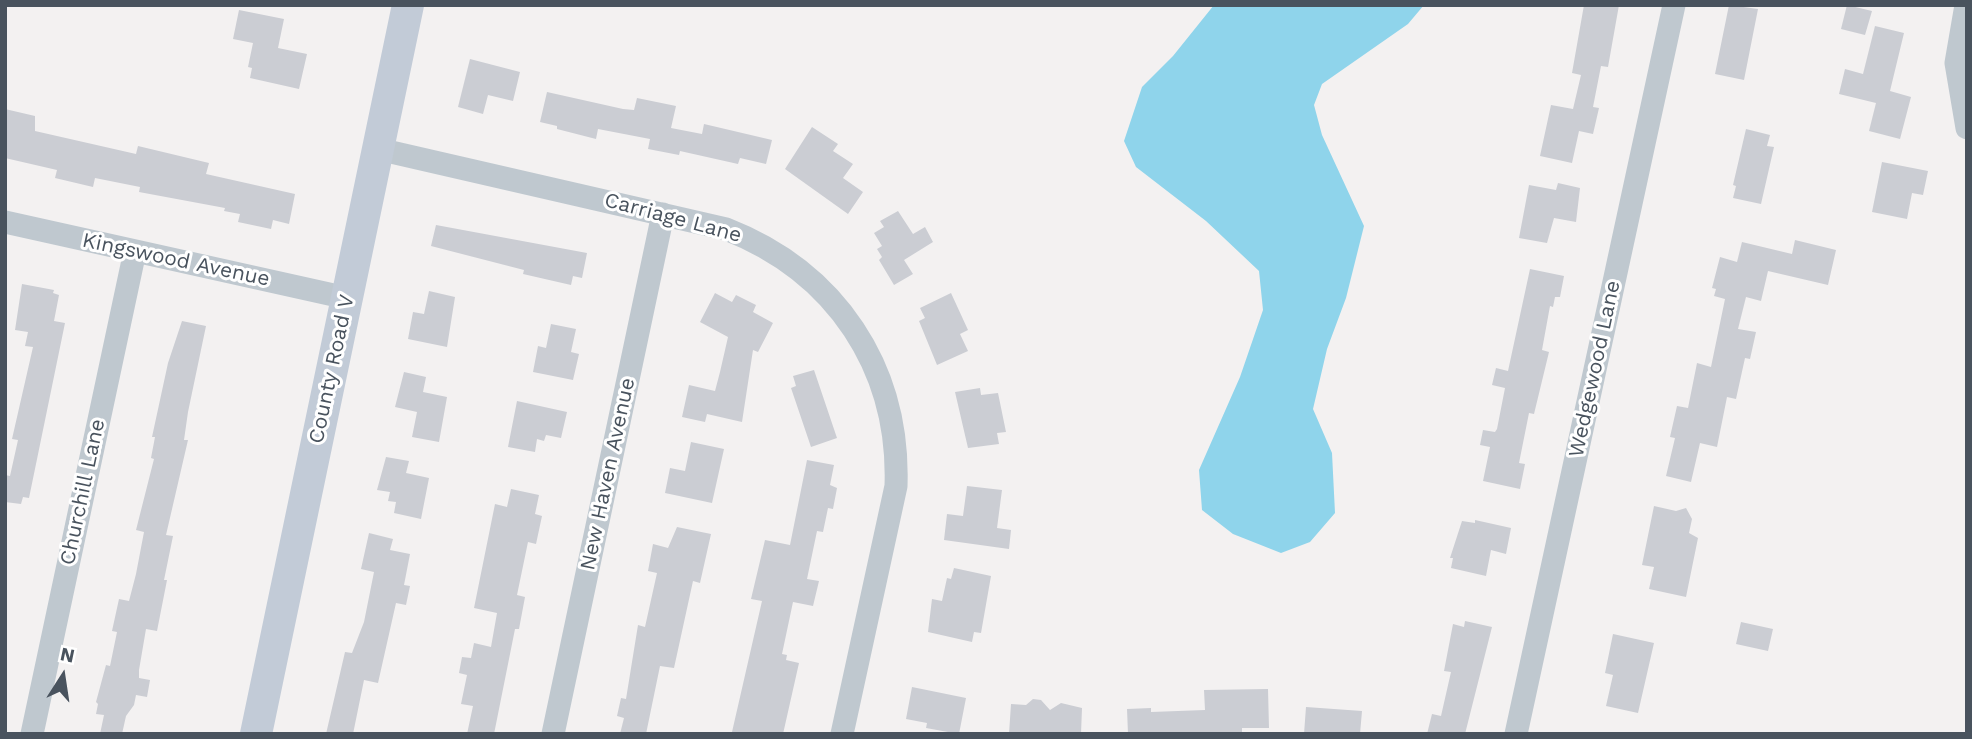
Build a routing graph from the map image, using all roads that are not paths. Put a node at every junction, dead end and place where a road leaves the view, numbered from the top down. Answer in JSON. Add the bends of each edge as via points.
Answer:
{"nodes":[{"id":1,"x":408,"y":5,"type":"edge"},
{"id":2,"x":1674,"y":5,"type":"edge"},
{"id":3,"x":1966,"y":5,"type":"edge"},
{"id":4,"x":1967,"y":128,"type":"edge"},
{"id":5,"x":378,"y":149,"type":"junction"},
{"id":6,"x":663,"y":214,"type":"junction"},
{"id":7,"x":5,"y":222,"type":"edge"},
{"id":8,"x":135,"y":251,"type":"junction"},
{"id":9,"x":347,"y":298,"type":"junction"},
{"id":10,"x":32,"y":734,"type":"edge"},
{"id":11,"x":256,"y":734,"type":"edge"},
{"id":12,"x":553,"y":734,"type":"edge"},
{"id":13,"x":842,"y":734,"type":"edge"},
{"id":14,"x":1517,"y":734,"type":"edge"}],
"edges":[{"from":1,"to":5,"type":"main road","name":"County Road V"},
{"from":2,"to":14,"type":"street","name":"Wedgewood Lane"},
{"from":3,"to":4,"type":"street","via":[[1956,63]]},
{"from":5,"to":6,"type":"street","name":"Carriage Lane"},
{"from":5,"to":9,"type":"main road","name":"County Road V"},
{"from":6,"to":12,"type":"street","name":"New Haven Avenue"},
{"from":6,"to":13,"type":"street","name":"Carriage Lane","via":[[726,229],[791,261],[844,316],[872,361],[885,394],[895,436],[896,486]]},
{"from":7,"to":8,"type":"street","name":"Kingswood Avenue"},
{"from":8,"to":9,"type":"street","name":"Kingswood Avenue"},
{"from":8,"to":10,"type":"street","name":"Churchill Lane"},
{"from":9,"to":11,"type":"main road","name":"County Road V"}]}
